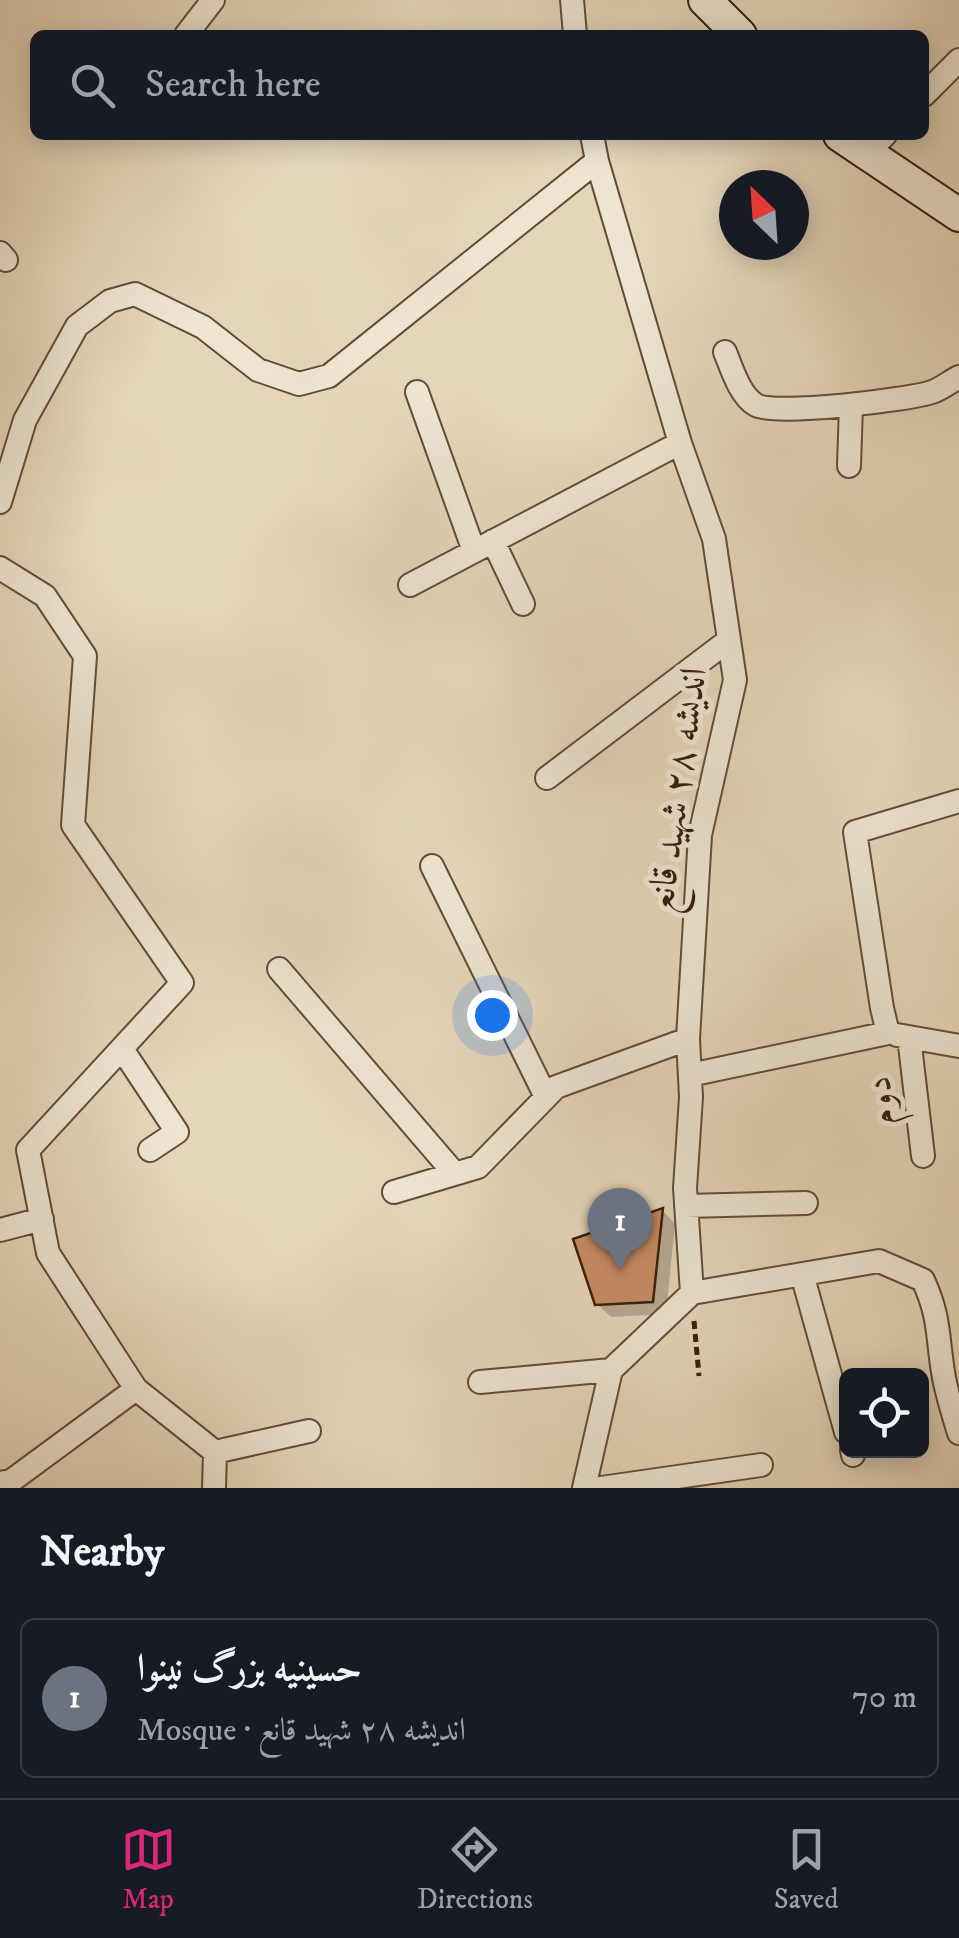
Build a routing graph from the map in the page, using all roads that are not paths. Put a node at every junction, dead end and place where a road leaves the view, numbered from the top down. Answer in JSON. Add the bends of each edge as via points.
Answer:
{"nodes":[{"id":1,"x":213,"y":0,"type":"edge"},
{"id":2,"x":572,"y":0,"type":"edge"},
{"id":3,"x":716,"y":3,"type":"edge"},
{"id":4,"x":190,"y":30,"type":"edge"},
{"id":5,"x":575,"y":30,"type":"edge"},
{"id":6,"x":736,"y":30,"type":"edge"},
{"id":7,"x":959,"y":60,"type":"edge"},
{"id":8,"x":929,"y":91,"type":"edge"},
{"id":9,"x":593,"y":140,"type":"edge"},
{"id":10,"x":864,"y":141,"type":"edge"},
{"id":11,"x":597,"y":161,"type":"junction"},
{"id":12,"x":959,"y":214,"type":"edge"},
{"id":13,"x":725,"y":352,"type":"dead end"},
{"id":14,"x":959,"y":376,"type":"edge"},
{"id":15,"x":417,"y":392,"type":"dead end"},
{"id":16,"x":850,"y":405,"type":"junction"},
{"id":17,"x":680,"y":443,"type":"junction"},
{"id":18,"x":849,"y":466,"type":"dead end"},
{"id":19,"x":0,"y":502,"type":"edge"},
{"id":20,"x":484,"y":546,"type":"junction"},
{"id":21,"x":0,"y":568,"type":"edge"},
{"id":22,"x":410,"y":585,"type":"dead end"},
{"id":23,"x":523,"y":604,"type":"dead end"},
{"id":24,"x":729,"y":640,"type":"junction"},
{"id":25,"x":547,"y":778,"type":"dead end"},
{"id":26,"x":959,"y":801,"type":"edge"},
{"id":27,"x":432,"y":866,"type":"dead end"},
{"id":28,"x":279,"y":969,"type":"dead end"},
{"id":29,"x":899,"y":1035,"type":"junction"},
{"id":30,"x":688,"y":1038,"type":"junction"},
{"id":31,"x":959,"y":1046,"type":"edge"},
{"id":32,"x":122,"y":1048,"type":"junction"},
{"id":33,"x":690,"y":1075,"type":"junction"},
{"id":34,"x":546,"y":1097,"type":"junction"},
{"id":35,"x":150,"y":1150,"type":"dead end"},
{"id":36,"x":924,"y":1156,"type":"dead end"},
{"id":37,"x":454,"y":1174,"type":"junction"},
{"id":38,"x":394,"y":1192,"type":"dead end"},
{"id":39,"x":806,"y":1203,"type":"dead end"},
{"id":40,"x":686,"y":1206,"type":"junction"},
{"id":41,"x":42,"y":1218,"type":"junction"},
{"id":42,"x":0,"y":1230,"type":"edge"},
{"id":43,"x":802,"y":1274,"type":"junction"},
{"id":44,"x":692,"y":1293,"type":"junction"},
{"id":45,"x":611,"y":1370,"type":"junction"},
{"id":46,"x":480,"y":1382,"type":"dead end"},
{"id":47,"x":136,"y":1389,"type":"junction"},
{"id":48,"x":839,"y":1407,"type":"edge"},
{"id":49,"x":308,"y":1432,"type":"dead end"},
{"id":50,"x":959,"y":1433,"type":"edge"},
{"id":51,"x":214,"y":1452,"type":"junction"},
{"id":52,"x":761,"y":1465,"type":"dead end"},
{"id":53,"x":695,"y":1481,"type":"edge"},
{"id":54,"x":0,"y":1482,"type":"edge"},
{"id":55,"x":214,"y":1488,"type":"edge"},
{"id":56,"x":584,"y":1488,"type":"edge"},
{"id":57,"x":601,"y":1488,"type":"edge"}],
"edges":[{"from":1,"to":4,"type":"street"},
{"from":2,"to":5,"type":"street"},
{"from":3,"to":6,"type":"main road"},
{"from":7,"to":8,"type":"street"},
{"from":9,"to":11,"type":"street","name":"اندیشه ۲۸ شهید قانع"},
{"from":10,"to":12,"type":"main road"},
{"from":11,"to":17,"type":"street","name":"اندیشه ۲۸ شهید قانع"},
{"from":11,"to":19,"type":"street","via":[[329,376],[299,384],[272,375],[203,327],[135,294],[110,301],[77,326],[25,420]]},
{"from":13,"to":16,"type":"street","via":[[754,405]]},
{"from":14,"to":16,"type":"street","via":[[933,392]]},
{"from":15,"to":20,"type":"street"},
{"from":16,"to":18,"type":"street"},
{"from":17,"to":20,"type":"street"},
{"from":17,"to":24,"type":"street","name":"اندیشه ۲۸ شهید قانع","via":[[714,538]]},
{"from":20,"to":22,"type":"street"},
{"from":20,"to":23,"type":"street"},
{"from":21,"to":32,"type":"street","via":[[45,596],[85,656],[74,825],[182,983]]},
{"from":24,"to":25,"type":"street"},
{"from":24,"to":30,"type":"street","name":"اندیشه ۲۸ شهید قانع","via":[[735,680],[700,835]]},
{"from":26,"to":29,"type":"street","name":"دوم","via":[[854,832],[882,1008]]},
{"from":27,"to":34,"type":"street"},
{"from":28,"to":37,"type":"street"},
{"from":29,"to":31,"type":"street"},
{"from":29,"to":33,"type":"street"},
{"from":29,"to":36,"type":"street","name":"دوم"},
{"from":30,"to":33,"type":"street","name":"اندیشه ۲۸ شهید قانع"},
{"from":30,"to":34,"type":"street","via":[[556,1087]]},
{"from":32,"to":35,"type":"street","via":[[177,1132]]},
{"from":32,"to":41,"type":"street","via":[[28,1150]]},
{"from":33,"to":40,"type":"street","name":"اندیشه ۲۸ شهید قانع"},
{"from":34,"to":37,"type":"street","via":[[478,1167]]},
{"from":37,"to":38,"type":"street"},
{"from":39,"to":40,"type":"street"},
{"from":40,"to":44,"type":"street","name":"اندیشه ۲۸ شهید قانع"},
{"from":41,"to":42,"type":"street"},
{"from":41,"to":47,"type":"street","via":[[48,1253]]},
{"from":43,"to":44,"type":"street"},
{"from":43,"to":48,"type":"street"},
{"from":43,"to":50,"type":"street","via":[[879,1261],[923,1280],[934,1304]]},
{"from":44,"to":45,"type":"street"},
{"from":45,"to":46,"type":"street"},
{"from":45,"to":56,"type":"street"},
{"from":47,"to":51,"type":"street"},
{"from":47,"to":54,"type":"street"},
{"from":49,"to":51,"type":"street"},
{"from":51,"to":55,"type":"street"},
{"from":52,"to":53,"type":"street"},
{"from":53,"to":57,"type":"street"}]}
